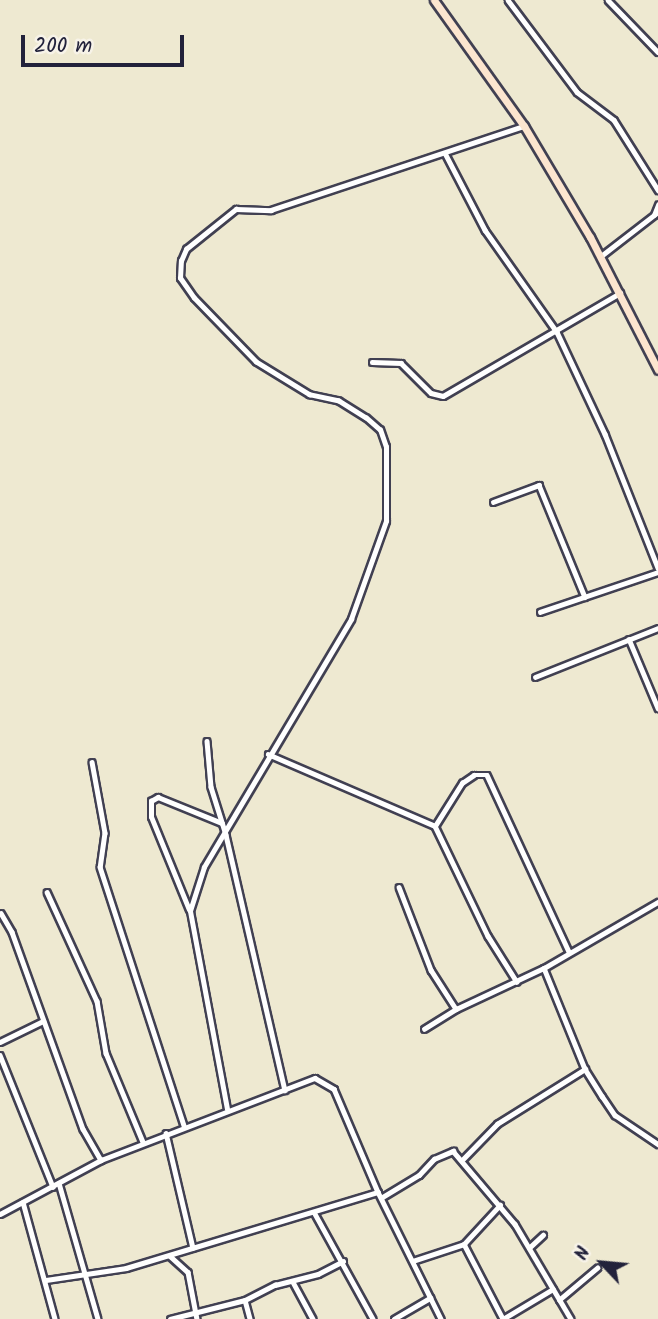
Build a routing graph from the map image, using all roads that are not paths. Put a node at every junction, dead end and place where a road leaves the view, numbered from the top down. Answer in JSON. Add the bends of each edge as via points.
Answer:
{"nodes":[{"id":1,"x":434,"y":0,"type":"edge"},
{"id":2,"x":508,"y":0,"type":"edge"},
{"id":3,"x":608,"y":0,"type":"edge"},
{"id":4,"x":658,"y":52,"type":"edge"},
{"id":5,"x":524,"y":126,"type":"junction"},
{"id":6,"x":444,"y":153,"type":"junction"},
{"id":7,"x":658,"y":190,"type":"edge"},
{"id":8,"x":658,"y":205,"type":"edge"},
{"id":9,"x":656,"y":214,"type":"edge"},
{"id":10,"x":601,"y":256,"type":"junction"},
{"id":11,"x":620,"y":293,"type":"junction"},
{"id":12,"x":557,"y":332,"type":"junction"},
{"id":13,"x":372,"y":362,"type":"dead end"},
{"id":14,"x":658,"y":370,"type":"edge"},
{"id":15,"x":493,"y":502,"type":"dead end"},
{"id":16,"x":658,"y":570,"type":"edge"},
{"id":17,"x":585,"y":597,"type":"junction"},
{"id":18,"x":540,"y":611,"type":"dead end"},
{"id":19,"x":658,"y":628,"type":"edge"},
{"id":20,"x":629,"y":639,"type":"junction"},
{"id":21,"x":535,"y":677,"type":"dead end"},
{"id":22,"x":658,"y":708,"type":"edge"},
{"id":23,"x":207,"y":741,"type":"dead end"},
{"id":24,"x":268,"y":754,"type":"junction"},
{"id":25,"x":92,"y":762,"type":"dead end"},
{"id":26,"x":223,"y":824,"type":"junction"},
{"id":27,"x":435,"y":827,"type":"junction"},
{"id":28,"x":226,"y":835,"type":"junction"},
{"id":29,"x":400,"y":887,"type":"dead end"},
{"id":30,"x":47,"y":892,"type":"dead end"},
{"id":31,"x":658,"y":902,"type":"edge"},
{"id":32,"x":190,"y":911,"type":"junction"},
{"id":33,"x":1,"y":914,"type":"edge"},
{"id":34,"x":569,"y":952,"type":"junction"},
{"id":35,"x":544,"y":968,"type":"junction"},
{"id":36,"x":517,"y":982,"type":"junction"},
{"id":37,"x":456,"y":1009,"type":"junction"},
{"id":38,"x":43,"y":1021,"type":"junction"},
{"id":39,"x":424,"y":1029,"type":"dead end"},
{"id":40,"x":0,"y":1042,"type":"edge"},
{"id":41,"x":0,"y":1055,"type":"edge"},
{"id":42,"x":585,"y":1069,"type":"junction"},
{"id":43,"x":3,"y":1072,"type":"edge"},
{"id":44,"x":285,"y":1090,"type":"junction"},
{"id":45,"x":226,"y":1110,"type":"junction"},
{"id":46,"x":184,"y":1126,"type":"junction"},
{"id":47,"x":166,"y":1133,"type":"junction"},
{"id":48,"x":143,"y":1142,"type":"junction"},
{"id":49,"x":658,"y":1144,"type":"edge"},
{"id":50,"x":463,"y":1159,"type":"junction"},
{"id":51,"x":101,"y":1160,"type":"junction"},
{"id":52,"x":59,"y":1183,"type":"junction"},
{"id":53,"x":53,"y":1186,"type":"junction"},
{"id":54,"x":378,"y":1192,"type":"junction"},
{"id":55,"x":381,"y":1198,"type":"junction"},
{"id":56,"x":23,"y":1202,"type":"junction"},
{"id":57,"x":500,"y":1205,"type":"junction"},
{"id":58,"x":314,"y":1212,"type":"junction"},
{"id":59,"x":0,"y":1214,"type":"edge"},
{"id":60,"x":543,"y":1236,"type":"dead end"},
{"id":61,"x":464,"y":1244,"type":"junction"},
{"id":62,"x":193,"y":1248,"type":"junction"},
{"id":63,"x":529,"y":1248,"type":"junction"},
{"id":64,"x":170,"y":1255,"type":"junction"},
{"id":65,"x":343,"y":1261,"type":"junction"},
{"id":66,"x":413,"y":1261,"type":"junction"},
{"id":67,"x":597,"y":1268,"type":"dead end"},
{"id":68,"x":84,"y":1273,"type":"junction"},
{"id":69,"x":46,"y":1280,"type":"junction"},
{"id":70,"x":293,"y":1282,"type":"junction"},
{"id":71,"x":553,"y":1289,"type":"junction"},
{"id":72,"x":430,"y":1298,"type":"junction"},
{"id":73,"x":245,"y":1300,"type":"junction"},
{"id":74,"x":559,"y":1300,"type":"junction"},
{"id":75,"x":197,"y":1312,"type":"junction"},
{"id":76,"x":55,"y":1319,"type":"edge"},
{"id":77,"x":98,"y":1319,"type":"edge"},
{"id":78,"x":170,"y":1319,"type":"edge"},
{"id":79,"x":197,"y":1319,"type":"edge"},
{"id":80,"x":250,"y":1319,"type":"edge"},
{"id":81,"x":313,"y":1319,"type":"edge"},
{"id":82,"x":373,"y":1319,"type":"edge"},
{"id":83,"x":394,"y":1319,"type":"edge"},
{"id":84,"x":441,"y":1319,"type":"edge"},
{"id":85,"x":503,"y":1319,"type":"edge"},
{"id":86,"x":571,"y":1319,"type":"edge"}],
"edges":[{"from":1,"to":5,"type":"main road"},
{"from":2,"to":7,"type":"street","via":[[577,92],[614,120]]},
{"from":3,"to":4,"type":"street"},
{"from":5,"to":6,"type":"street"},
{"from":5,"to":10,"type":"main road"},
{"from":6,"to":12,"type":"street","via":[[485,230]]},
{"from":6,"to":24,"type":"street","via":[[271,210],[236,209],[186,249],[181,261],[180,278],[194,298],[256,362],[310,395],[339,401],[366,418],[380,430],[386,447],[386,521],[376,556],[351,619]]},
{"from":8,"to":9,"type":"street"},
{"from":9,"to":10,"type":"street"},
{"from":10,"to":11,"type":"main road"},
{"from":11,"to":12,"type":"street"},
{"from":11,"to":14,"type":"main road"},
{"from":12,"to":13,"type":"street","via":[[443,396],[431,393],[401,363]]},
{"from":12,"to":16,"type":"street","via":[[605,434]]},
{"from":15,"to":17,"type":"street","via":[[539,485]]},
{"from":16,"to":17,"type":"street"},
{"from":17,"to":18,"type":"street"},
{"from":19,"to":20,"type":"street"},
{"from":20,"to":21,"type":"street"},
{"from":20,"to":22,"type":"street"},
{"from":23,"to":26,"type":"street","via":[[211,787]]},
{"from":24,"to":27,"type":"street"},
{"from":24,"to":28,"type":"street"},
{"from":25,"to":46,"type":"street","via":[[105,833],[100,867]]},
{"from":26,"to":28,"type":"street"},
{"from":26,"to":32,"type":"street","via":[[158,797],[152,801],[151,817]]},
{"from":27,"to":34,"type":"street","via":[[462,783],[474,775],[487,775]]},
{"from":27,"to":36,"type":"street","via":[[488,936]]},
{"from":28,"to":32,"type":"street","via":[[204,867]]},
{"from":28,"to":44,"type":"street"},
{"from":29,"to":37,"type":"street","via":[[431,970]]},
{"from":30,"to":48,"type":"street","via":[[97,1002],[106,1053]]},
{"from":31,"to":34,"type":"street"},
{"from":32,"to":45,"type":"street"},
{"from":33,"to":38,"type":"street","via":[[12,932]]},
{"from":34,"to":35,"type":"street"},
{"from":35,"to":36,"type":"street"},
{"from":35,"to":42,"type":"street"},
{"from":36,"to":37,"type":"street"},
{"from":37,"to":39,"type":"street"},
{"from":38,"to":40,"type":"street"},
{"from":38,"to":51,"type":"street","via":[[83,1129]]},
{"from":41,"to":43,"type":"street"},
{"from":42,"to":49,"type":"street","via":[[615,1115]]},
{"from":42,"to":50,"type":"street","via":[[497,1124]]},
{"from":43,"to":53,"type":"street"},
{"from":44,"to":45,"type":"street"},
{"from":44,"to":54,"type":"street","via":[[314,1079],[334,1089]]},
{"from":45,"to":46,"type":"street"},
{"from":46,"to":47,"type":"street"},
{"from":47,"to":48,"type":"street"},
{"from":47,"to":62,"type":"street"},
{"from":48,"to":51,"type":"street"},
{"from":50,"to":55,"type":"street","via":[[453,1151],[434,1159],[419,1175]]},
{"from":50,"to":57,"type":"street"},
{"from":51,"to":52,"type":"street"},
{"from":52,"to":53,"type":"street"},
{"from":52,"to":68,"type":"street"},
{"from":53,"to":56,"type":"street"},
{"from":54,"to":55,"type":"street"},
{"from":54,"to":58,"type":"street"},
{"from":55,"to":66,"type":"street"},
{"from":56,"to":59,"type":"street"},
{"from":56,"to":69,"type":"street"},
{"from":57,"to":61,"type":"street"},
{"from":57,"to":63,"type":"street"},
{"from":58,"to":62,"type":"street"},
{"from":58,"to":65,"type":"street"},
{"from":60,"to":63,"type":"street"},
{"from":61,"to":66,"type":"street"},
{"from":61,"to":85,"type":"street"},
{"from":62,"to":64,"type":"street"},
{"from":63,"to":71,"type":"street"},
{"from":64,"to":68,"type":"street","via":[[126,1268]]},
{"from":64,"to":75,"type":"street","via":[[188,1272]]},
{"from":65,"to":70,"type":"street"},
{"from":65,"to":82,"type":"street"},
{"from":66,"to":72,"type":"street"},
{"from":67,"to":74,"type":"street"},
{"from":68,"to":69,"type":"street"},
{"from":68,"to":77,"type":"street"},
{"from":69,"to":76,"type":"street"},
{"from":70,"to":73,"type":"street","via":[[275,1284]]},
{"from":70,"to":81,"type":"street"},
{"from":71,"to":74,"type":"street"},
{"from":71,"to":85,"type":"street"},
{"from":72,"to":83,"type":"street"},
{"from":72,"to":84,"type":"street"},
{"from":73,"to":75,"type":"street"},
{"from":73,"to":80,"type":"street"},
{"from":74,"to":86,"type":"street"},
{"from":75,"to":78,"type":"street"},
{"from":75,"to":79,"type":"street"}]}
